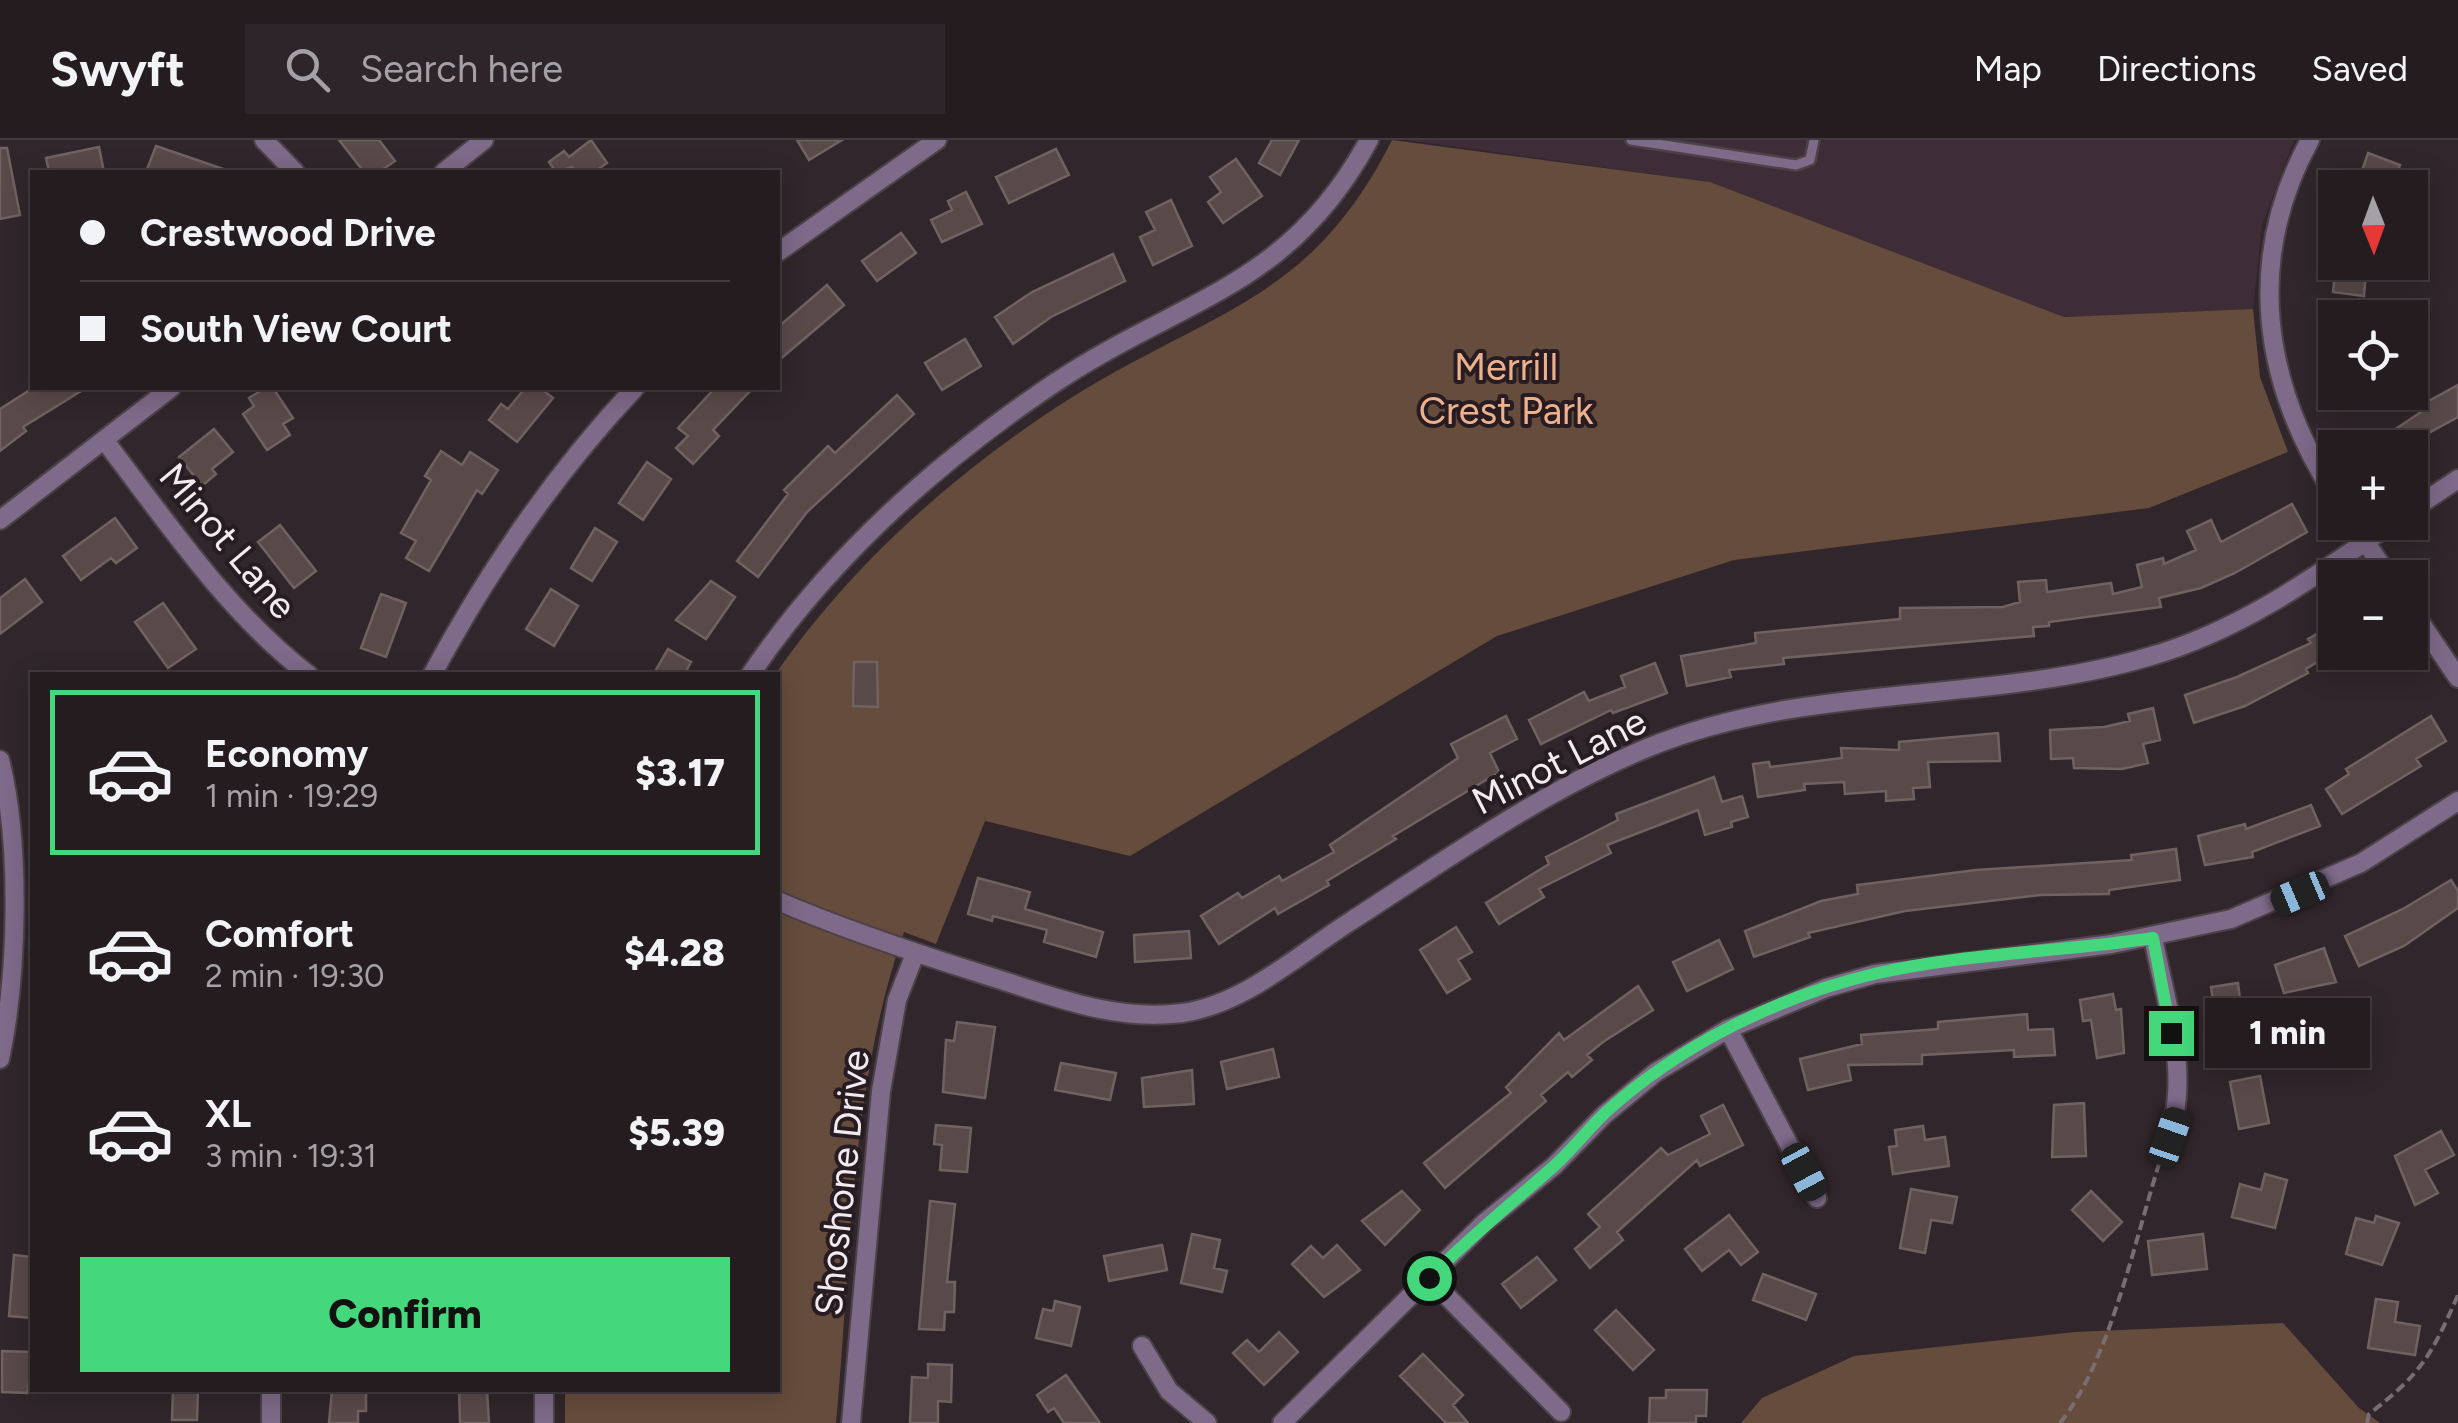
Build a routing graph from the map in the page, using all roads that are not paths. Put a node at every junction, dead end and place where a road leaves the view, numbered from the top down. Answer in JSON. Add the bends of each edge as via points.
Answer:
{"nodes":[{"id":1,"x":264,"y":140,"type":"edge"},
{"id":2,"x":484,"y":140,"type":"edge"},
{"id":3,"x":936,"y":140,"type":"edge"},
{"id":4,"x":1369,"y":140,"type":"edge"},
{"id":5,"x":1630,"y":140,"type":"edge"},
{"id":6,"x":1814,"y":140,"type":"edge"},
{"id":7,"x":2310,"y":140,"type":"edge"},
{"id":8,"x":293,"y":170,"type":"edge"},
{"id":9,"x":446,"y":170,"type":"edge"},
{"id":10,"x":780,"y":251,"type":"edge"},
{"id":11,"x":169,"y":390,"type":"edge"},
{"id":12,"x":633,"y":390,"type":"edge"},
{"id":13,"x":105,"y":441,"type":"junction"},
{"id":14,"x":2318,"y":466,"type":"edge"},
{"id":15,"x":2458,"y":479,"type":"edge"},
{"id":16,"x":2428,"y":500,"type":"edge"},
{"id":17,"x":0,"y":520,"type":"edge"},
{"id":18,"x":2369,"y":540,"type":"edge"},
{"id":19,"x":2366,"y":542,"type":"junction"},
{"id":20,"x":2378,"y":560,"type":"edge"},
{"id":21,"x":2428,"y":634,"type":"edge"},
{"id":22,"x":306,"y":672,"type":"edge"},
{"id":23,"x":434,"y":672,"type":"edge"},
{"id":24,"x":752,"y":672,"type":"edge"},
{"id":25,"x":2458,"y":678,"type":"edge"},
{"id":26,"x":0,"y":760,"type":"edge"},
{"id":27,"x":2458,"y":802,"type":"edge"},
{"id":28,"x":780,"y":902,"type":"edge"},
{"id":29,"x":2153,"y":938,"type":"junction"},
{"id":30,"x":915,"y":954,"type":"junction"},
{"id":31,"x":1728,"y":1030,"type":"junction"},
{"id":32,"x":0,"y":1059,"type":"edge"},
{"id":33,"x":2164,"y":1150,"type":"road end"},
{"id":34,"x":1817,"y":1198,"type":"dead end"},
{"id":35,"x":1429,"y":1278,"type":"junction"},
{"id":36,"x":1142,"y":1346,"type":"dead end"},
{"id":37,"x":271,"y":1392,"type":"edge"},
{"id":38,"x":544,"y":1392,"type":"edge"},
{"id":39,"x":1561,"y":1412,"type":"dead end"},
{"id":40,"x":270,"y":1423,"type":"edge"},
{"id":41,"x":544,"y":1423,"type":"edge"},
{"id":42,"x":852,"y":1423,"type":"edge"},
{"id":43,"x":1207,"y":1423,"type":"edge"},
{"id":44,"x":1282,"y":1423,"type":"edge"}],
"edges":[{"from":1,"to":8,"type":"street"},
{"from":2,"to":9,"type":"street"},
{"from":3,"to":10,"type":"street"},
{"from":4,"to":24,"type":"street","via":[[1327,205],[1249,277],[1085,364],[940,468],[845,558]]},
{"from":5,"to":6,"type":"lane","via":[[1796,165],[1810,160]]},
{"from":7,"to":14,"type":"street","via":[[2273,241],[2270,320],[2292,419]]},
{"from":11,"to":13,"type":"street"},
{"from":12,"to":23,"type":"street","via":[[545,494]]},
{"from":13,"to":17,"type":"street"},
{"from":13,"to":22,"type":"street","name":"Minot Lane","via":[[235,606]]},
{"from":15,"to":16,"type":"street"},
{"from":18,"to":19,"type":"street","name":"Minot Lane"},
{"from":19,"to":20,"type":"street"},
{"from":19,"to":30,"type":"street","name":"Minot Lane","via":[[2241,621],[2146,658],[2048,677],[1810,703],[1650,747],[1536,802],[1279,970],[1195,1010],[1148,1015],[1092,1009]]},
{"from":21,"to":25,"type":"street"},
{"from":26,"to":32,"type":"street","via":[[13,851],[10,991]]},
{"from":27,"to":29,"type":"street","via":[[2361,864],[2300,893]]},
{"from":28,"to":30,"type":"street","name":"Minot Lane"},
{"from":29,"to":31,"type":"street","via":[[1876,974]]},
{"from":29,"to":33,"type":"street","via":[[2179,1090]]},
{"from":30,"to":42,"type":"street","name":"Shoshone Drive","via":[[897,1000],[881,1091]]},
{"from":31,"to":34,"type":"street"},
{"from":31,"to":35,"type":"street","via":[[1656,1072],[1604,1114]]},
{"from":35,"to":39,"type":"street"},
{"from":35,"to":44,"type":"street"},
{"from":36,"to":43,"type":"street","via":[[1169,1391]]},
{"from":37,"to":40,"type":"street"},
{"from":38,"to":41,"type":"street"}]}
